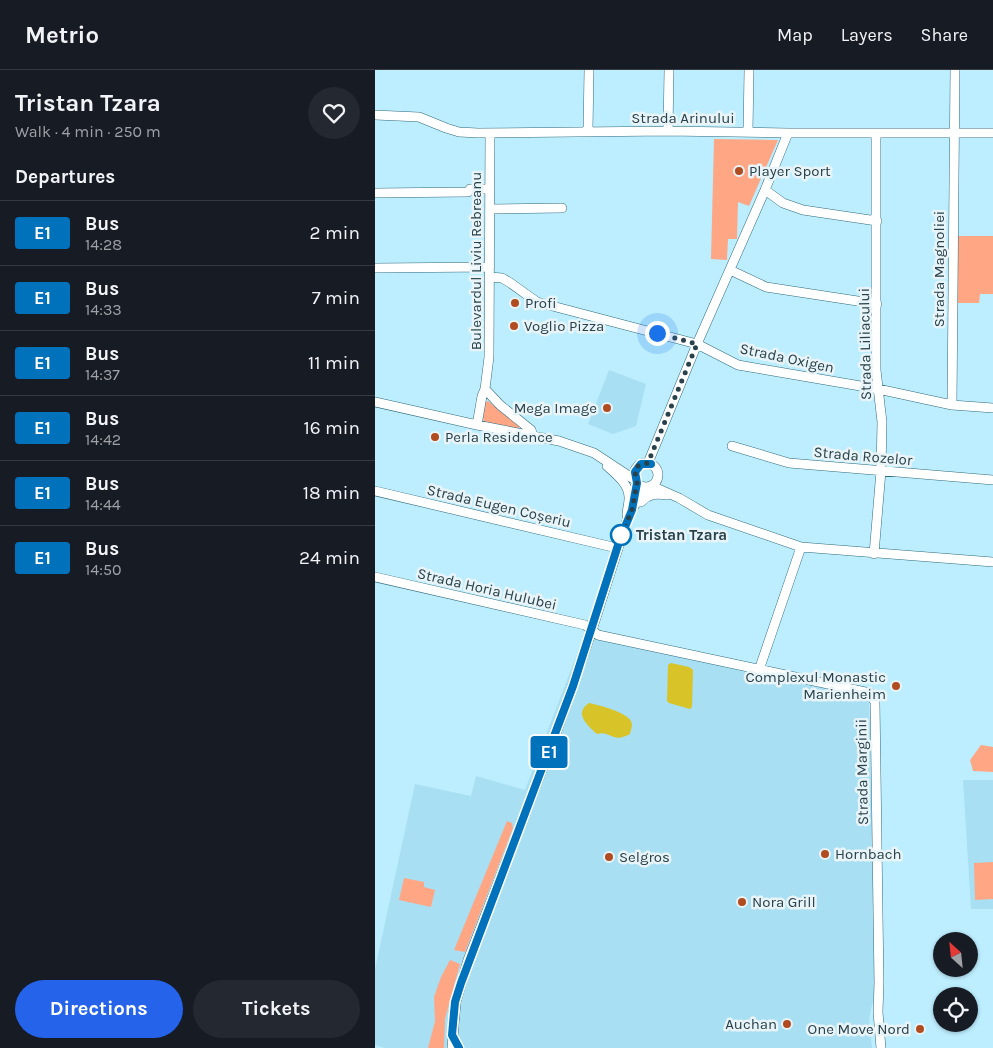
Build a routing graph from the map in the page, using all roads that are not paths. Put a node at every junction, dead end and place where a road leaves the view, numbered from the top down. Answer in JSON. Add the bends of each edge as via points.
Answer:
{"nodes":[{"id":1,"x":589,"y":70,"type":"edge"},
{"id":2,"x":669,"y":70,"type":"edge"},
{"id":3,"x":749,"y":70,"type":"edge"},
{"id":4,"x":955,"y":70,"type":"edge"},
{"id":5,"x":375,"y":115,"type":"edge"},
{"id":6,"x":668,"y":131,"type":"junction"},
{"id":7,"x":588,"y":132,"type":"junction"},
{"id":8,"x":748,"y":132,"type":"junction"},
{"id":9,"x":490,"y":133,"type":"junction"},
{"id":10,"x":788,"y":133,"type":"junction"},
{"id":11,"x":876,"y":133,"type":"junction"},
{"id":12,"x":953,"y":133,"type":"junction"},
{"id":13,"x":993,"y":133,"type":"edge"},
{"id":14,"x":375,"y":188,"type":"edge"},
{"id":15,"x":469,"y":189,"type":"junction"},
{"id":16,"x":490,"y":189,"type":"junction"},
{"id":17,"x":765,"y":190,"type":"junction"},
{"id":18,"x":375,"y":193,"type":"edge"},
{"id":19,"x":562,"y":208,"type":"dead end"},
{"id":20,"x":490,"y":210,"type":"junction"},
{"id":21,"x":877,"y":221,"type":"junction"},
{"id":22,"x":490,"y":267,"type":"junction"},
{"id":23,"x":375,"y":268,"type":"edge"},
{"id":24,"x":729,"y":270,"type":"junction"},
{"id":25,"x":490,"y":276,"type":"junction"},
{"id":26,"x":877,"y":304,"type":"junction"},
{"id":27,"x":697,"y":344,"type":"junction"},
{"id":28,"x":485,"y":389,"type":"junction"},
{"id":29,"x":878,"y":389,"type":"junction"},
{"id":30,"x":375,"y":402,"type":"edge"},
{"id":31,"x":952,"y":405,"type":"junction"},
{"id":32,"x":993,"y":408,"type":"edge"},
{"id":33,"x":477,"y":425,"type":"junction"},
{"id":34,"x":533,"y":436,"type":"junction"},
{"id":35,"x":732,"y":446,"type":"dead end"},
{"id":36,"x":595,"y":453,"type":"junction"},
{"id":37,"x":605,"y":459,"type":"junction"},
{"id":38,"x":651,"y":465,"type":"junction"},
{"id":39,"x":636,"y":469,"type":"junction"},
{"id":40,"x":881,"y":472,"type":"junction"},
{"id":41,"x":658,"y":477,"type":"junction"},
{"id":42,"x":993,"y":480,"type":"edge"},
{"id":43,"x":636,"y":481,"type":"junction"},
{"id":44,"x":650,"y":486,"type":"junction"},
{"id":45,"x":375,"y":490,"type":"edge"},
{"id":46,"x":679,"y":498,"type":"junction"},
{"id":47,"x":632,"y":510,"type":"junction"},
{"id":48,"x":627,"y":520,"type":"junction"},
{"id":49,"x":617,"y":548,"type":"junction"},
{"id":50,"x":801,"y":548,"type":"junction"},
{"id":51,"x":874,"y":554,"type":"junction"},
{"id":52,"x":993,"y":562,"type":"edge"},
{"id":53,"x":375,"y":577,"type":"edge"},
{"id":54,"x":592,"y":630,"type":"junction"},
{"id":55,"x":759,"y":670,"type":"junction"},
{"id":56,"x":452,"y":1035,"type":"junction"},
{"id":57,"x":452,"y":1048,"type":"edge"},
{"id":58,"x":459,"y":1048,"type":"edge"},
{"id":59,"x":881,"y":1048,"type":"edge"}],
"edges":[{"from":1,"to":7,"type":"street"},
{"from":2,"to":6,"type":"street"},
{"from":3,"to":8,"type":"street"},
{"from":4,"to":12,"type":"street","name":"Strada Magnoliei"},
{"from":5,"to":9,"type":"street","name":"Strada Arinului","via":[[419,117],[459,132]]},
{"from":6,"to":7,"type":"street","name":"Strada Arinului"},
{"from":6,"to":8,"type":"street","name":"Strada Arinului"},
{"from":7,"to":9,"type":"street","name":"Strada Arinului"},
{"from":8,"to":10,"type":"street","name":"Strada Arinului"},
{"from":9,"to":16,"type":"street","name":"Bulevardul Liviu Rebreanu"},
{"from":10,"to":11,"type":"street","name":"Strada Arinului"},
{"from":10,"to":17,"type":"street"},
{"from":11,"to":12,"type":"street","name":"Strada Arinului"},
{"from":11,"to":21,"type":"street","name":"Strada Liliacului"},
{"from":12,"to":13,"type":"street","name":"Strada Arinului"},
{"from":12,"to":31,"type":"street","name":"Strada Magnoliei"},
{"from":14,"to":15,"type":"street"},
{"from":15,"to":16,"type":"street"},
{"from":15,"to":18,"type":"street","via":[[468,192]]},
{"from":16,"to":20,"type":"street","name":"Bulevardul Liviu Rebreanu"},
{"from":17,"to":21,"type":"street","via":[[783,203],[803,210]]},
{"from":17,"to":24,"type":"street"},
{"from":19,"to":20,"type":"street"},
{"from":20,"to":22,"type":"street","name":"Bulevardul Liviu Rebreanu"},
{"from":21,"to":26,"type":"street","name":"Strada Liliacului"},
{"from":22,"to":23,"type":"street"},
{"from":22,"to":25,"type":"street","name":"Bulevardul Liviu Rebreanu"},
{"from":24,"to":26,"type":"street","via":[[766,287]]},
{"from":24,"to":27,"type":"street"},
{"from":25,"to":27,"type":"street","name":"Strada Oxigen","via":[[502,278],[537,302]]},
{"from":25,"to":28,"type":"street","name":"Bulevardul Liviu Rebreanu","via":[[489,357]]},
{"from":26,"to":29,"type":"street","name":"Strada Liliacului"},
{"from":27,"to":29,"type":"street","name":"Strada Oxigen","via":[[738,365]]},
{"from":27,"to":38,"type":"street","via":[[654,450]]},
{"from":28,"to":33,"type":"street","name":"Bulevardul Liviu Rebreanu"},
{"from":28,"to":34,"type":"street","via":[[531,430]]},
{"from":29,"to":31,"type":"street","name":"Strada Oxigen"},
{"from":29,"to":40,"type":"street","name":"Strada Liliacului","via":[[882,422]]},
{"from":30,"to":33,"type":"street"},
{"from":31,"to":32,"type":"street","name":"Strada Oxigen"},
{"from":33,"to":34,"type":"street"},
{"from":34,"to":36,"type":"street"},
{"from":35,"to":40,"type":"street","name":"Strada Rozelor","via":[[789,463]]},
{"from":36,"to":37,"type":"street"},
{"from":36,"to":48,"type":"street","via":[[625,484],[629,498]]},
{"from":37,"to":39,"type":"street"},
{"from":37,"to":43,"type":"street"},
{"from":38,"to":39,"type":"street","via":[[641,464]]},
{"from":38,"to":41,"type":"street","via":[[658,472]]},
{"from":39,"to":43,"type":"street"},
{"from":40,"to":42,"type":"street","name":"Strada Rozelor"},
{"from":40,"to":51,"type":"street","name":"Strada Liliacului"},
{"from":41,"to":44,"type":"street"},
{"from":41,"to":46,"type":"street"},
{"from":43,"to":44,"type":"street"},
{"from":43,"to":47,"type":"street"},
{"from":44,"to":46,"type":"street"},
{"from":44,"to":47,"type":"street"},
{"from":45,"to":49,"type":"street","name":"Strada Eugen Coșeriu"},
{"from":46,"to":48,"type":"street","via":[[659,494],[647,496]]},
{"from":46,"to":50,"type":"street","via":[[708,515]]},
{"from":47,"to":48,"type":"street"},
{"from":48,"to":49,"type":"street"},
{"from":49,"to":54,"type":"street"},
{"from":50,"to":51,"type":"street"},
{"from":50,"to":55,"type":"street"},
{"from":51,"to":52,"type":"street"},
{"from":53,"to":54,"type":"street","name":"Strada Horia Hulubei","via":[[585,625]]},
{"from":54,"to":55,"type":"street","name":"Strada Marginii","via":[[598,635]]},
{"from":54,"to":56,"type":"street","via":[[554,739],[468,960],[455,1002]]},
{"from":55,"to":59,"type":"street","name":"Strada Marginii","via":[[866,691],[875,702]]},
{"from":56,"to":57,"type":"street"},
{"from":56,"to":58,"type":"street"}]}
